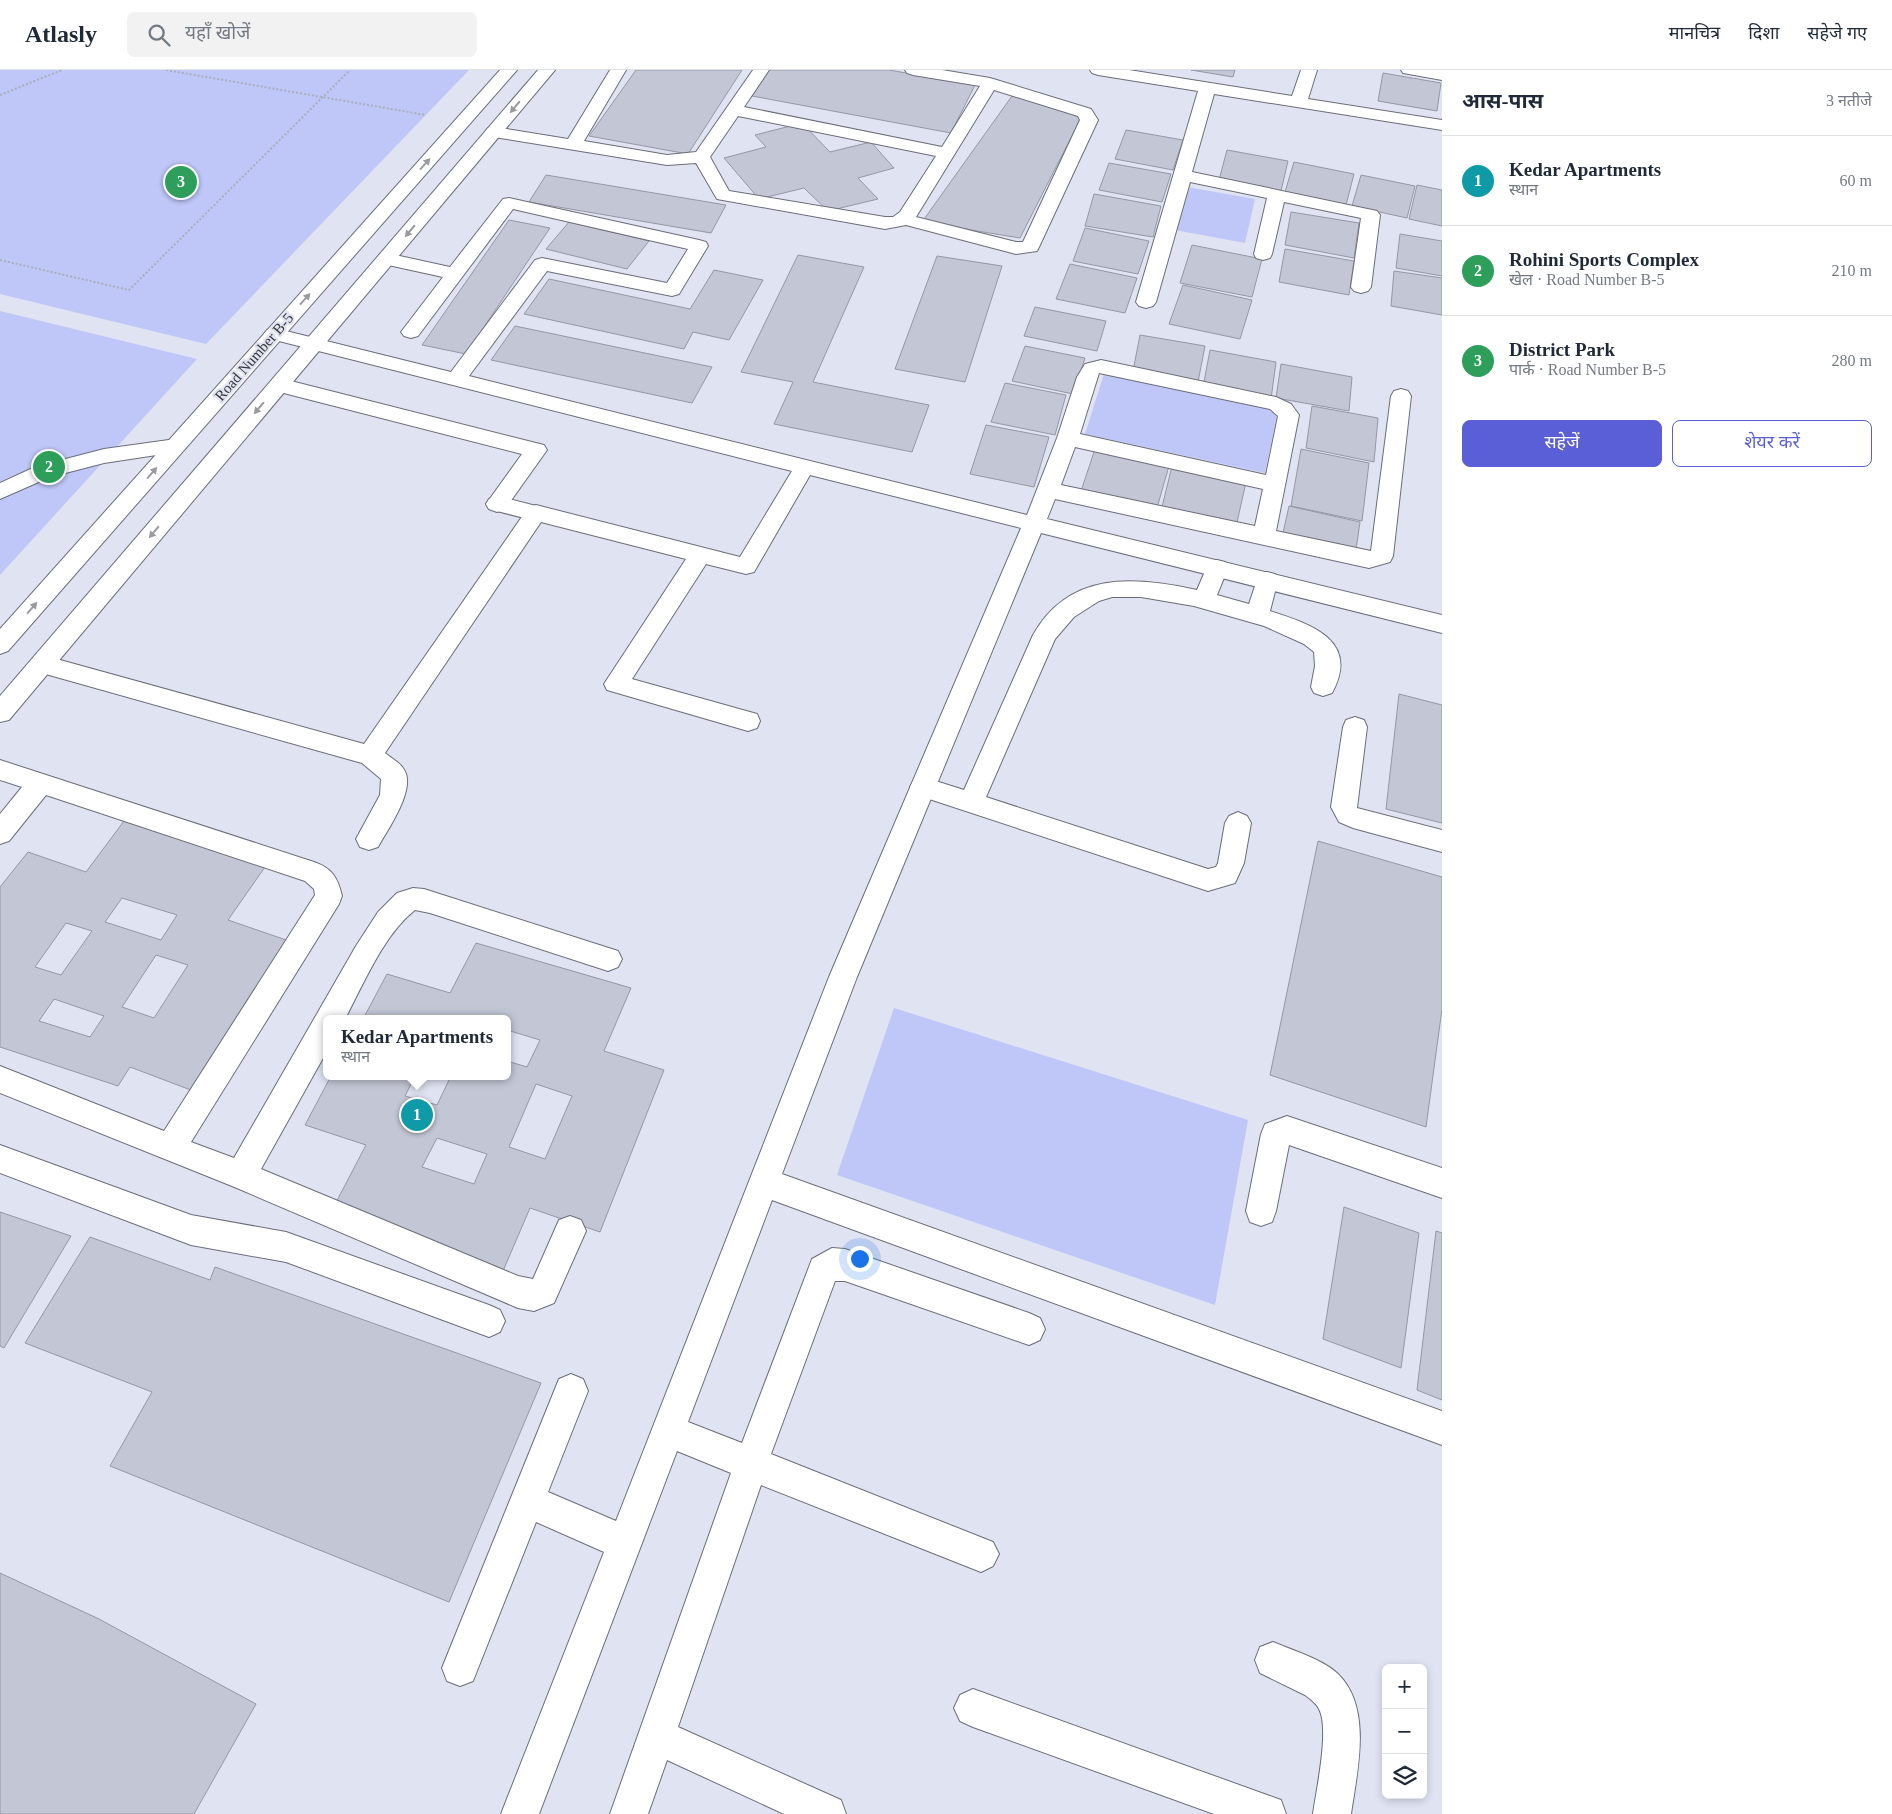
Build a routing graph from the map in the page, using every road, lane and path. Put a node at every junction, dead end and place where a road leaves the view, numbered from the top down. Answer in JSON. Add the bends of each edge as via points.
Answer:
{"nodes":[{"id":1,"x":62,"y":70,"type":"edge"},
{"id":2,"x":166,"y":70,"type":"edge"},
{"id":3,"x":350,"y":70,"type":"edge"},
{"id":4,"x":509,"y":70,"type":"edge"},
{"id":5,"x":547,"y":70,"type":"edge"},
{"id":6,"x":618,"y":70,"type":"edge"},
{"id":7,"x":761,"y":70,"type":"edge"},
{"id":8,"x":913,"y":70,"type":"edge"},
{"id":9,"x":1098,"y":70,"type":"edge"},
{"id":10,"x":1309,"y":70,"type":"edge"},
{"id":11,"x":1409,"y":70,"type":"edge"},
{"id":12,"x":1442,"y":75,"type":"edge"},
{"id":13,"x":990,"y":83,"type":"junction"},
{"id":14,"x":1208,"y":87,"type":"junction"},
{"id":15,"x":0,"y":95,"type":"edge"},
{"id":16,"x":324,"y":96,"type":"junction"},
{"id":17,"x":1300,"y":101,"type":"junction"},
{"id":18,"x":734,"y":110,"type":"junction"},
{"id":19,"x":463,"y":122,"type":"junction"},
{"id":20,"x":1442,"y":125,"type":"edge"},
{"id":21,"x":494,"y":132,"type":"junction"},
{"id":22,"x":573,"y":145,"type":"junction"},
{"id":23,"x":947,"y":153,"type":"junction"},
{"id":24,"x":701,"y":157,"type":"junction"},
{"id":25,"x":1183,"y":175,"type":"junction"},
{"id":26,"x":1276,"y":195,"type":"junction"},
{"id":27,"x":903,"y":219,"type":"junction"},
{"id":28,"x":1264,"y":254,"type":"dead end"},
{"id":29,"x":386,"y":259,"type":"junction"},
{"id":30,"x":0,"y":260,"type":"edge"},
{"id":31,"x":454,"y":274,"type":"junction"},
{"id":32,"x":1361,"y":287,"type":"dead end"},
{"id":33,"x":1146,"y":302,"type":"dead end"},
{"id":34,"x":411,"y":332,"type":"dead end"},
{"id":35,"x":274,"y":334,"type":"junction"},
{"id":36,"x":314,"y":344,"type":"junction"},
{"id":37,"x":456,"y":379,"type":"junction"},
{"id":38,"x":279,"y":385,"type":"junction"},
{"id":39,"x":1401,"y":396,"type":"dead end"},
{"id":40,"x":1068,"y":438,"type":"junction"},
{"id":41,"x":176,"y":446,"type":"junction"},
{"id":42,"x":805,"y":466,"type":"junction"},
{"id":43,"x":1275,"y":484,"type":"junction"},
{"id":44,"x":1048,"y":490,"type":"junction"},
{"id":45,"x":0,"y":492,"type":"edge"},
{"id":46,"x":536,"y":513,"type":"junction"},
{"id":47,"x":1034,"y":524,"type":"junction"},
{"id":48,"x":1264,"y":536,"type":"junction"},
{"id":49,"x":701,"y":554,"type":"junction"},
{"id":50,"x":1217,"y":568,"type":"junction"},
{"id":51,"x":1267,"y":580,"type":"junction"},
{"id":52,"x":1204,"y":600,"type":"junction"},
{"id":53,"x":1257,"y":615,"type":"junction"},
{"id":54,"x":1442,"y":624,"type":"edge"},
{"id":55,"x":0,"y":645,"type":"edge"},
{"id":56,"x":42,"y":664,"type":"junction"},
{"id":57,"x":1323,"y":687,"type":"dead end"},
{"id":58,"x":0,"y":713,"type":"edge"},
{"id":59,"x":748,"y":721,"type":"dead end"},
{"id":60,"x":1355,"y":727,"type":"dead end"},
{"id":61,"x":370,"y":755,"type":"junction"},
{"id":62,"x":0,"y":770,"type":"edge"},
{"id":63,"x":40,"y":784,"type":"junction"},
{"id":64,"x":924,"y":786,"type":"junction"},
{"id":65,"x":970,"y":802,"type":"junction"},
{"id":66,"x":1238,"y":823,"type":"dead end"},
{"id":67,"x":0,"y":833,"type":"edge"},
{"id":68,"x":369,"y":839,"type":"dead end"},
{"id":69,"x":1442,"y":841,"type":"edge"},
{"id":70,"x":608,"y":959,"type":"dead end"},
{"id":71,"x":332,"y":1015,"type":"edge"},
{"id":72,"x":323,"y":1031,"type":"edge"},
{"id":73,"x":0,"y":1079,"type":"edge"},
{"id":74,"x":170,"y":1148,"type":"junction"},
{"id":75,"x":0,"y":1159,"type":"edge"},
{"id":76,"x":241,"y":1175,"type":"junction"},
{"id":77,"x":764,"y":1182,"type":"junction"},
{"id":78,"x":1442,"y":1183,"type":"edge"},
{"id":79,"x":1261,"y":1211,"type":"dead end"},
{"id":80,"x":570,"y":1231,"type":"dead end"},
{"id":81,"x":488,"y":1321,"type":"dead end"},
{"id":82,"x":1029,"y":1329,"type":"dead end"},
{"id":83,"x":571,"y":1391,"type":"dead end"},
{"id":84,"x":1442,"y":1428,"type":"edge"},
{"id":85,"x":668,"y":1431,"type":"junction"},
{"id":86,"x":751,"y":1463,"type":"junction"},
{"id":87,"x":527,"y":1501,"type":"junction"},
{"id":88,"x":625,"y":1543,"type":"junction"},
{"id":89,"x":981,"y":1554,"type":"dead end"},
{"id":90,"x":1273,"y":1660,"type":"dead end"},
{"id":91,"x":460,"y":1668,"type":"dead end"},
{"id":92,"x":973,"y":1708,"type":"dead end"},
{"id":93,"x":656,"y":1736,"type":"junction"},
{"id":94,"x":1231,"y":1807,"type":"edge"},
{"id":95,"x":520,"y":1814,"type":"edge"},
{"id":96,"x":629,"y":1814,"type":"edge"},
{"id":97,"x":827,"y":1814,"type":"edge"},
{"id":98,"x":1267,"y":1814,"type":"edge"},
{"id":99,"x":1332,"y":1814,"type":"edge"}],
"edges":[{"from":1,"to":15,"type":"path"},
{"from":2,"to":16,"type":"path"},
{"from":3,"to":16,"type":"path"},
{"from":4,"to":19,"type":"street","name":"Road Number B-5"},
{"from":5,"to":21,"type":"street","one_way":true},
{"from":6,"to":22,"type":"street"},
{"from":7,"to":18,"type":"street"},
{"from":8,"to":13,"type":"street"},
{"from":9,"to":14,"type":"street"},
{"from":10,"to":17,"type":"street"},
{"from":11,"to":12,"type":"street"},
{"from":13,"to":23,"type":"street"},
{"from":13,"to":27,"type":"street","via":[[1085,113],[1089,120],[1030,246],[1016,248]]},
{"from":14,"to":17,"type":"street"},
{"from":14,"to":25,"type":"street"},
{"from":16,"to":19,"type":"path"},
{"from":16,"to":30,"type":"path","via":[[129,290]]},
{"from":17,"to":20,"type":"street"},
{"from":18,"to":23,"type":"street"},
{"from":18,"to":24,"type":"street"},
{"from":35,"to":19,"type":"street","name":"Road Number B-5","one_way":true},
{"from":21,"to":22,"type":"street"},
{"from":21,"to":29,"type":"street","one_way":true},
{"from":22,"to":24,"type":"street","via":[[666,160]]},
{"from":23,"to":27,"type":"street"},
{"from":24,"to":27,"type":"street","via":[[723,195],[885,223]]},
{"from":25,"to":26,"type":"street"},
{"from":25,"to":33,"type":"street"},
{"from":26,"to":28,"type":"street"},
{"from":26,"to":32,"type":"street","via":[[1370,215]]},
{"from":29,"to":31,"type":"street"},
{"from":29,"to":36,"type":"street"},
{"from":31,"to":34,"type":"street"},
{"from":31,"to":37,"type":"street","via":[[509,203],[699,246],[672,290],[542,264]]},
{"from":35,"to":36,"type":"street"},
{"from":35,"to":41,"type":"street","name":"Road Number B-5"},
{"from":36,"to":37,"type":"street"},
{"from":36,"to":38,"type":"street"},
{"from":37,"to":42,"type":"street"},
{"from":38,"to":46,"type":"street","via":[[536,450],[497,504]]},
{"from":38,"to":56,"type":"street","one_way":true},
{"from":39,"to":48,"type":"street","via":[[1382,556],[1369,560]]},
{"from":40,"to":43,"type":"street"},
{"from":40,"to":43,"type":"street","via":[[1087,377],[1092,369],[1101,366],[1276,404],[1288,415]]},
{"from":40,"to":44,"type":"street"},
{"from":41,"to":45,"type":"street","via":[[104,456],[43,472]]},
{"from":55,"to":41,"type":"street","name":"Road Number B-5","one_way":true},
{"from":42,"to":47,"type":"street"},
{"from":42,"to":49,"type":"street","via":[[746,566]]},
{"from":43,"to":48,"type":"street"},
{"from":44,"to":47,"type":"street"},
{"from":44,"to":48,"type":"street"},
{"from":46,"to":49,"type":"street"},
{"from":46,"to":61,"type":"street"},
{"from":47,"to":50,"type":"street"},
{"from":47,"to":64,"type":"street"},
{"from":49,"to":59,"type":"street","via":[[616,684]]},
{"from":50,"to":51,"type":"street"},
{"from":50,"to":52,"type":"street"},
{"from":51,"to":53,"type":"street"},
{"from":51,"to":54,"type":"street"},
{"from":52,"to":53,"type":"street"},
{"from":52,"to":65,"type":"street","via":[[1158,590],[1112,589],[1084,598],[1063,612],[1045,635]]},
{"from":53,"to":57,"type":"street","via":[[1316,639],[1328,659]]},
{"from":56,"to":58,"type":"street"},
{"from":56,"to":61,"type":"street"},
{"from":60,"to":69,"type":"street","via":[[1345,811],[1353,818]]},
{"from":61,"to":68,"type":"street","via":[[394,775],[393,796]]},
{"from":62,"to":63,"type":"street"},
{"from":63,"to":67,"type":"street"},
{"from":63,"to":74,"type":"street","via":[[314,873],[326,883],[329,896]]},
{"from":64,"to":65,"type":"street"},
{"from":64,"to":77,"type":"street","via":[[843,977]]},
{"from":65,"to":66,"type":"street","via":[[1208,880],[1226,875],[1232,864]]},
{"from":70,"to":71,"type":"street","via":[[420,899],[407,900],[388,918]]},
{"from":72,"to":76,"type":"street"},
{"from":73,"to":74,"type":"street"},
{"from":74,"to":76,"type":"street"},
{"from":75,"to":81,"type":"street","via":[[191,1230],[286,1247]]},
{"from":76,"to":80,"type":"street","via":[[518,1292],[534,1295],[543,1292],[548,1285]]},
{"from":77,"to":84,"type":"street"},
{"from":77,"to":85,"type":"street"},
{"from":78,"to":79,"type":"street","via":[[1287,1130],[1276,1134]]},
{"from":82,"to":86,"type":"street","via":[[845,1265],[832,1264],[823,1270]]},
{"from":83,"to":87,"type":"street"},
{"from":85,"to":86,"type":"street"},
{"from":85,"to":88,"type":"street"},
{"from":86,"to":89,"type":"street"},
{"from":86,"to":93,"type":"street"},
{"from":87,"to":88,"type":"street"},
{"from":87,"to":91,"type":"street"},
{"from":88,"to":95,"type":"street"},
{"from":90,"to":99,"type":"street","via":[[1323,1686],[1334,1696],[1340,1709],[1342,1726]]},
{"from":92,"to":94,"type":"street"},
{"from":93,"to":96,"type":"street"},
{"from":93,"to":97,"type":"street"},
{"from":94,"to":98,"type":"street"}]}
